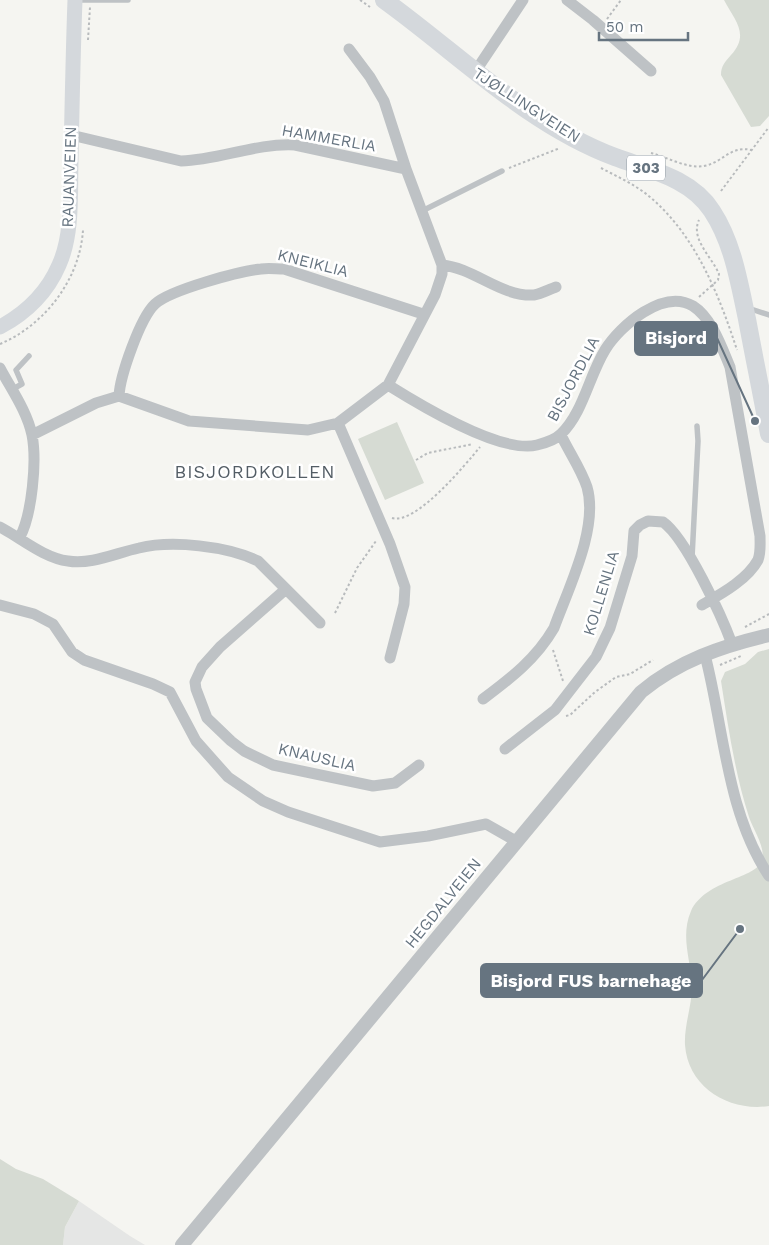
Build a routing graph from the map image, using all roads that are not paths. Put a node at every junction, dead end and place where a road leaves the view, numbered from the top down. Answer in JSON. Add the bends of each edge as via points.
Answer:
{"nodes":[{"id":1,"x":77,"y":0,"type":"edge"},
{"id":2,"x":128,"y":0,"type":"edge"},
{"id":3,"x":384,"y":0,"type":"edge"},
{"id":4,"x":522,"y":0,"type":"edge"},
{"id":5,"x":567,"y":0,"type":"edge"},
{"id":6,"x":349,"y":49,"type":"dead end"},
{"id":7,"x":651,"y":71,"type":"dead end"},
{"id":8,"x":475,"y":72,"type":"junction"},
{"id":9,"x":72,"y":135,"type":"junction"},
{"id":10,"x":406,"y":169,"type":"junction"},
{"id":11,"x":502,"y":171,"type":"road end"},
{"id":12,"x":422,"y":211,"type":"junction"},
{"id":13,"x":442,"y":265,"type":"junction"},
{"id":14,"x":556,"y":287,"type":"dead end"},
{"id":15,"x":745,"y":312,"type":"junction"},
{"id":16,"x":424,"y":314,"type":"junction"},
{"id":17,"x":769,"y":315,"type":"edge"},
{"id":18,"x":0,"y":327,"type":"edge"},
{"id":19,"x":29,"y":356,"type":"dead end"},
{"id":20,"x":0,"y":368,"type":"edge"},
{"id":21,"x":388,"y":385,"type":"junction"},
{"id":22,"x":11,"y":390,"type":"junction"},
{"id":23,"x":119,"y":396,"type":"junction"},
{"id":24,"x":338,"y":422,"type":"junction"},
{"id":25,"x":696,"y":426,"type":"dead end"},
{"id":26,"x":769,"y":434,"type":"edge"},
{"id":27,"x":32,"y":435,"type":"junction"},
{"id":28,"x":560,"y":435,"type":"junction"},
{"id":29,"x":0,"y":527,"type":"edge"},
{"id":30,"x":20,"y":537,"type":"junction"},
{"id":31,"x":691,"y":560,"type":"junction"},
{"id":32,"x":286,"y":589,"type":"junction"},
{"id":33,"x":712,"y":599,"type":"junction"},
{"id":34,"x":0,"y":605,"type":"edge"},
{"id":35,"x":702,"y":605,"type":"dead end"},
{"id":36,"x":320,"y":623,"type":"dead end"},
{"id":37,"x":769,"y":636,"type":"edge"},
{"id":38,"x":732,"y":644,"type":"junction"},
{"id":39,"x":706,"y":655,"type":"junction"},
{"id":40,"x":390,"y":658,"type":"dead end"},
{"id":41,"x":483,"y":699,"type":"dead end"},
{"id":42,"x":505,"y":749,"type":"dead end"},
{"id":43,"x":419,"y":765,"type":"dead end"},
{"id":44,"x":516,"y":841,"type":"junction"},
{"id":45,"x":769,"y":876,"type":"edge"},
{"id":46,"x":182,"y":1245,"type":"edge"}],
"edges":[{"from":1,"to":2,"type":"lane"},
{"from":1,"to":9,"type":"main road","name":"RAUANVEIEN"},
{"from":3,"to":8,"type":"main road","name":"TJØLLINGVEIEN","number":"303"},
{"from":4,"to":8,"type":"street"},
{"from":5,"to":7,"type":"street"},
{"from":6,"to":10,"type":"street","name":"HAMMERLIA","via":[[384,101]]},
{"from":8,"to":15,"type":"main road","name":"TJØLLINGVEIEN","number":"303","via":[[572,137],[676,180],[702,198],[720,222],[728,243]]},
{"from":9,"to":10,"type":"street","name":"HAMMERLIA","via":[[181,161],[281,145]]},
{"from":9,"to":18,"type":"main road","name":"RAUANVEIEN","via":[[69,218],[63,257],[40,297],[19,316]]},
{"from":10,"to":12,"type":"street","name":"HAMMERLIA"},
{"from":11,"to":12,"type":"lane"},
{"from":12,"to":13,"type":"street","name":"HAMMERLIA"},
{"from":13,"to":14,"type":"street","via":[[454,266],[506,290],[520,293],[535,295]]},
{"from":13,"to":16,"type":"street","via":[[435,295]]},
{"from":15,"to":17,"type":"lane","via":[[754,310]]},
{"from":15,"to":26,"type":"main road","name":"TJØLLINGVEIEN","number":"303"},
{"from":16,"to":21,"type":"street"},
{"from":16,"to":23,"type":"street","name":"KNEIKLIA","via":[[284,269],[245,272],[186,289],[153,306],[120,380]]},
{"from":19,"to":22,"type":"lane","via":[[16,370],[22,384]]},
{"from":20,"to":22,"type":"street"},
{"from":21,"to":24,"type":"street"},
{"from":21,"to":28,"type":"street","name":"BISJORDLIA","via":[[416,402],[510,446],[536,445]]},
{"from":22,"to":27,"type":"street"},
{"from":23,"to":24,"type":"street","via":[[189,421],[308,430]]},
{"from":23,"to":27,"type":"street","via":[[96,403]]},
{"from":24,"to":40,"type":"street","via":[[405,587],[404,604]]},
{"from":25,"to":31,"type":"lane","via":[[698,441]]},
{"from":27,"to":30,"type":"street","via":[[30,507]]},
{"from":28,"to":33,"type":"street","name":"BISJORDLIA","via":[[571,421],[604,352],[624,326],[663,304],[680,302],[692,306],[715,335],[730,368],[760,536],[758,560],[744,576]]},
{"from":28,"to":41,"type":"street","name":"BISJORDLIA","via":[[587,488],[589,517],[582,551],[548,639],[524,668]]},
{"from":29,"to":30,"type":"street"},
{"from":30,"to":32,"type":"street","via":[[68,561],[100,558],[158,544],[230,552],[258,561]]},
{"from":31,"to":33,"type":"street","name":"KOLLENLIA"},
{"from":31,"to":42,"type":"street","name":"KOLLENLIA","via":[[664,522],[655,520],[640,525],[634,531],[632,556],[596,657],[558,707]]},
{"from":32,"to":36,"type":"street"},
{"from":32,"to":43,"type":"street","name":"KNAUSLIA","via":[[202,667],[195,682],[207,718],[238,746],[273,765],[373,786],[394,783]]},
{"from":33,"to":35,"type":"street"},
{"from":33,"to":38,"type":"street","name":"KOLLENLIA"},
{"from":34,"to":44,"type":"street","via":[[49,621],[72,652],[84,660],[170,692],[203,750],[228,777],[263,801],[380,842],[486,824]]},
{"from":37,"to":38,"type":"street","name":"HEGDALVEIEN"},
{"from":38,"to":39,"type":"street","name":"HEGDALVEIEN"},
{"from":39,"to":44,"type":"street","name":"HEGDALVEIEN","via":[[679,665],[641,692]]},
{"from":39,"to":45,"type":"street","via":[[721,734],[744,824]]},
{"from":44,"to":46,"type":"street","name":"HEGDALVEIEN"}]}
